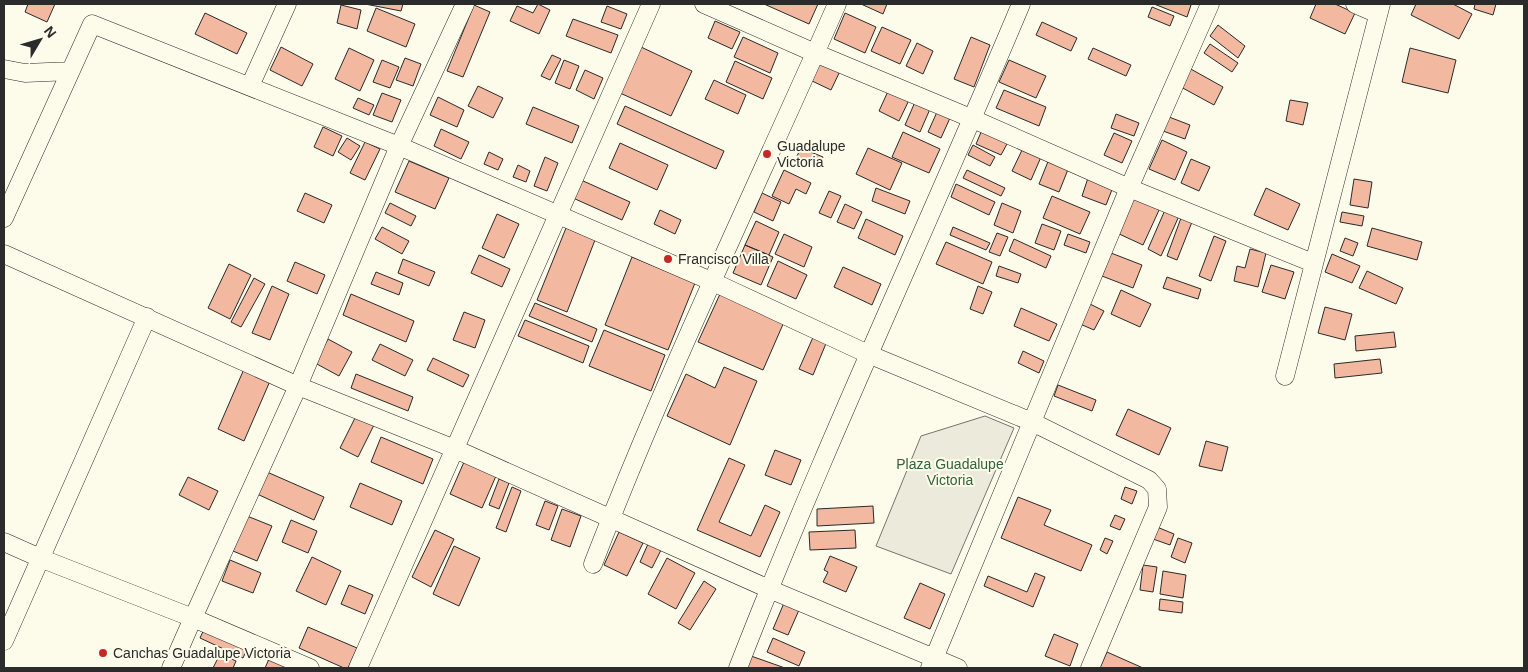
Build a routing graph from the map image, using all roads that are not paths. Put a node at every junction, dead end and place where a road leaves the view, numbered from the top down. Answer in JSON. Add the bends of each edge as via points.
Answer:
{"nodes":[{"id":1,"x":286,"y":4,"type":"edge"},
{"id":2,"x":465,"y":4,"type":"edge"},
{"id":3,"x":651,"y":4,"type":"edge"},
{"id":4,"x":704,"y":4,"type":"edge"},
{"id":5,"x":837,"y":4,"type":"edge"},
{"id":6,"x":1021,"y":4,"type":"edge"},
{"id":7,"x":1210,"y":4,"type":"edge"},
{"id":8,"x":1355,"y":4,"type":"edge"},
{"id":9,"x":1379,"y":9,"type":"edge"},
{"id":10,"x":815,"y":53,"type":"junction"},
{"id":11,"x":4,"y":69,"type":"edge"},
{"id":12,"x":71,"y":71,"type":"junction"},
{"id":13,"x":250,"y":86,"type":"junction"},
{"id":14,"x":973,"y":119,"type":"junction"},
{"id":15,"x":399,"y":146,"type":"junction"},
{"id":16,"x":1129,"y":188,"type":"junction"},
{"id":17,"x":558,"y":216,"type":"junction"},
{"id":18,"x":4,"y":218,"type":"edge"},
{"id":19,"x":4,"y":254,"type":"edge"},
{"id":20,"x":1313,"y":264,"type":"junction"},
{"id":21,"x":711,"y":281,"type":"junction"},
{"id":22,"x":147,"y":317,"type":"junction"},
{"id":23,"x":868,"y":354,"type":"junction"},
{"id":24,"x":1285,"y":376,"type":"dead end"},
{"id":25,"x":298,"y":386,"type":"junction"},
{"id":26,"x":1032,"y":422,"type":"junction"},
{"id":27,"x":455,"y":449,"type":"junction"},
{"id":28,"x":610,"y":519,"type":"junction"},
{"id":29,"x":4,"y":542,"type":"edge"},
{"id":30,"x":40,"y":558,"type":"junction"},
{"id":31,"x":593,"y":564,"type":"dead end"},
{"id":32,"x":769,"y":589,"type":"junction"},
{"id":33,"x":193,"y":618,"type":"junction"},
{"id":34,"x":4,"y":641,"type":"edge"},
{"id":35,"x":932,"y":663,"type":"edge"},
{"id":36,"x":171,"y":668,"type":"edge"},
{"id":37,"x":310,"y":668,"type":"edge"},
{"id":38,"x":358,"y":668,"type":"edge"},
{"id":39,"x":738,"y":668,"type":"edge"},
{"id":40,"x":958,"y":668,"type":"edge"},
{"id":41,"x":1090,"y":668,"type":"edge"}],
"edges":[{"from":1,"to":13,"type":"street"},
{"from":2,"to":15,"type":"street"},
{"from":3,"to":17,"type":"street"},
{"from":4,"to":10,"type":"street"},
{"from":5,"to":10,"type":"street"},
{"from":6,"to":14,"type":"street"},
{"from":7,"to":16,"type":"street"},
{"from":8,"to":9,"type":"street"},
{"from":9,"to":20,"type":"street"},
{"from":10,"to":14,"type":"street"},
{"from":10,"to":21,"type":"street"},
{"from":11,"to":12,"type":"street","via":[[25,73]]},
{"from":12,"to":13,"type":"street","via":[[92,24]]},
{"from":12,"to":18,"type":"street"},
{"from":13,"to":15,"type":"street"},
{"from":14,"to":16,"type":"street"},
{"from":14,"to":23,"type":"street"},
{"from":15,"to":17,"type":"street"},
{"from":15,"to":25,"type":"street"},
{"from":16,"to":20,"type":"street"},
{"from":16,"to":26,"type":"street"},
{"from":17,"to":21,"type":"street"},
{"from":17,"to":27,"type":"street"},
{"from":19,"to":22,"type":"street"},
{"from":20,"to":24,"type":"street"},
{"from":21,"to":23,"type":"street"},
{"from":21,"to":28,"type":"street"},
{"from":22,"to":25,"type":"street"},
{"from":22,"to":30,"type":"street"},
{"from":23,"to":26,"type":"street"},
{"from":23,"to":32,"type":"street"},
{"from":25,"to":27,"type":"street"},
{"from":25,"to":33,"type":"street"},
{"from":26,"to":35,"type":"street"},
{"from":26,"to":41,"type":"street","via":[[1149,480],[1157,489],[1158,508]]},
{"from":27,"to":28,"type":"street"},
{"from":27,"to":38,"type":"street"},
{"from":28,"to":31,"type":"street"},
{"from":28,"to":32,"type":"street"},
{"from":29,"to":30,"type":"street"},
{"from":30,"to":33,"type":"street"},
{"from":30,"to":34,"type":"street"},
{"from":32,"to":35,"type":"street"},
{"from":32,"to":39,"type":"street"},
{"from":33,"to":36,"type":"street"},
{"from":33,"to":37,"type":"street"},
{"from":35,"to":40,"type":"street"}]}
